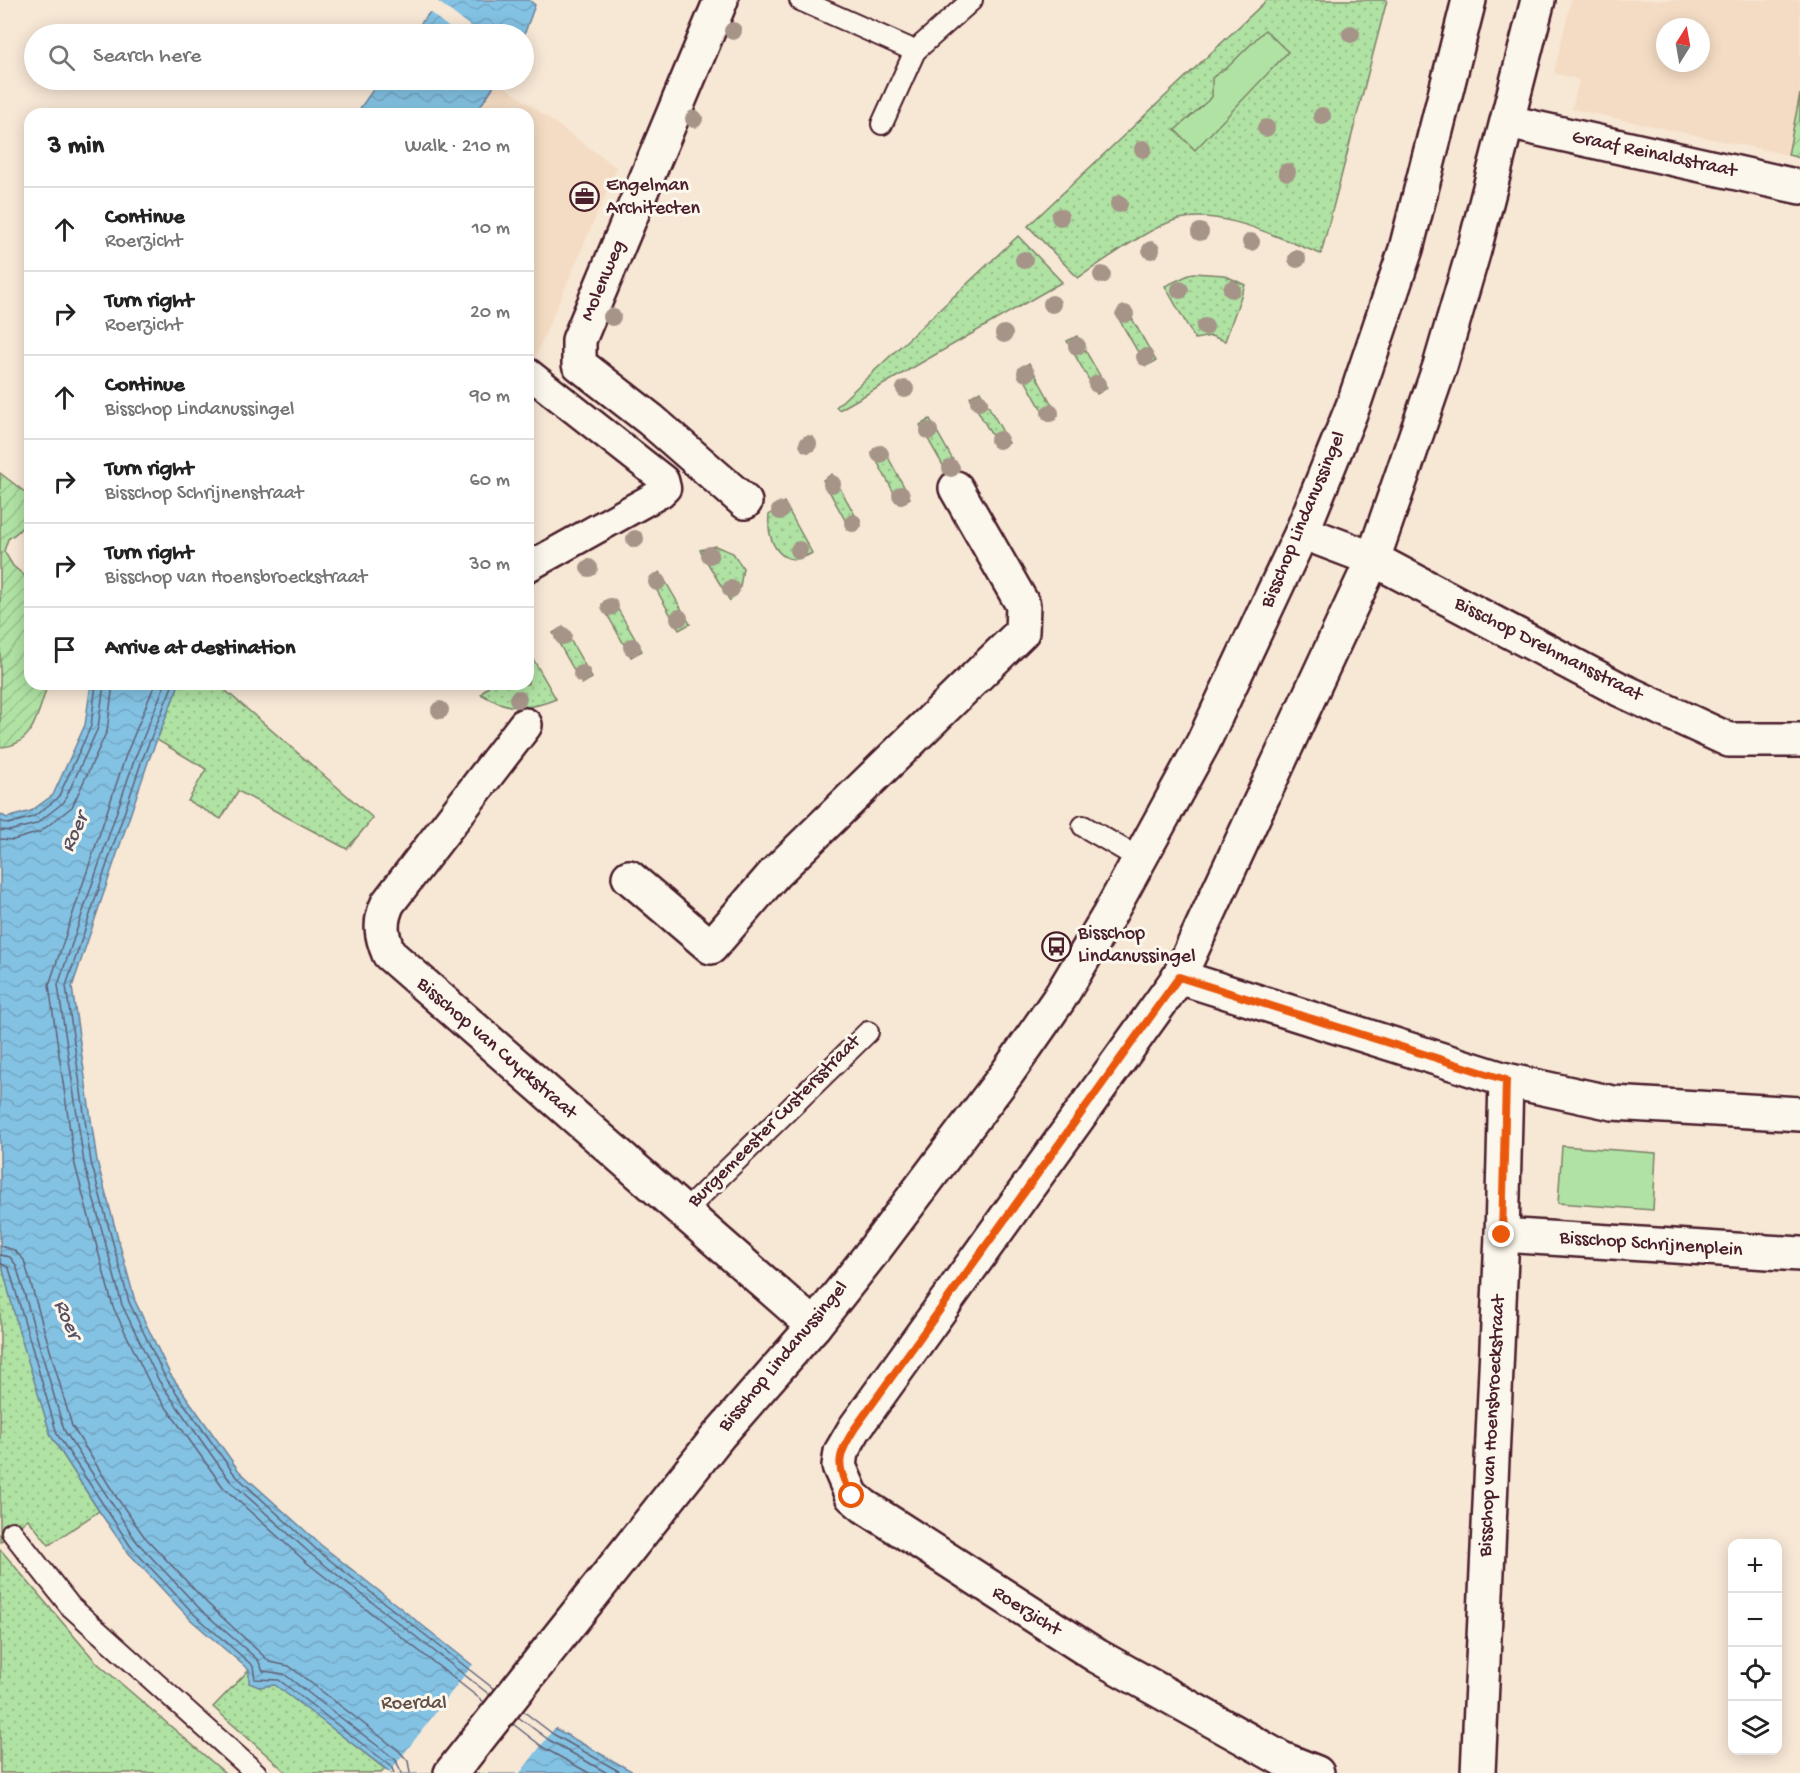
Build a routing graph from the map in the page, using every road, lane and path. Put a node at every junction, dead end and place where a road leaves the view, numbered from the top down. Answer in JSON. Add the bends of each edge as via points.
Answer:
{"nodes":[{"id":1,"x":722,"y":0,"type":"edge"},
{"id":2,"x":800,"y":0,"type":"edge"},
{"id":3,"x":972,"y":0,"type":"edge"},
{"id":4,"x":1468,"y":0,"type":"edge"},
{"id":5,"x":1538,"y":0,"type":"edge"},
{"id":6,"x":915,"y":51,"type":"junction"},
{"id":7,"x":1508,"y":122,"type":"junction"},
{"id":8,"x":882,"y":124,"type":"dead end"},
{"id":9,"x":1800,"y":187,"type":"edge"},
{"id":10,"x":534,"y":378,"type":"edge"},
{"id":11,"x":957,"y":488,"type":"dead end"},
{"id":12,"x":745,"y":502,"type":"dead end"},
{"id":13,"x":1302,"y":532,"type":"junction"},
{"id":14,"x":1373,"y":559,"type":"junction"},
{"id":15,"x":534,"y":564,"type":"edge"},
{"id":16,"x":525,"y":725,"type":"dead end"},
{"id":17,"x":1800,"y":740,"type":"edge"},
{"id":18,"x":1083,"y":826,"type":"dead end"},
{"id":19,"x":1140,"y":859,"type":"junction"},
{"id":20,"x":629,"y":877,"type":"dead end"},
{"id":21,"x":1179,"y":977,"type":"junction"},
{"id":22,"x":868,"y":1032,"type":"dead end"},
{"id":23,"x":1506,"y":1080,"type":"junction"},
{"id":24,"x":1800,"y":1114,"type":"edge"},
{"id":25,"x":683,"y":1213,"type":"junction"},
{"id":26,"x":1502,"y":1235,"type":"junction"},
{"id":27,"x":1800,"y":1254,"type":"edge"},
{"id":28,"x":814,"y":1326,"type":"junction"},
{"id":29,"x":12,"y":1532,"type":"dead end"},
{"id":30,"x":256,"y":1773,"type":"edge"},
{"id":31,"x":452,"y":1773,"type":"edge"},
{"id":32,"x":1317,"y":1773,"type":"edge"},
{"id":33,"x":1478,"y":1773,"type":"edge"}],
"edges":[{"from":1,"to":12,"type":"street","name":"Molenweg","via":[[577,352],[579,364]]},
{"from":2,"to":6,"type":"lane"},
{"from":3,"to":6,"type":"lane"},
{"from":4,"to":13,"type":"street","name":"Bisschop Lindanussingel","via":[[1406,249],[1353,406]]},
{"from":5,"to":7,"type":"street"},
{"from":6,"to":8,"type":"lane"},
{"from":7,"to":9,"type":"street","name":"Graaf Reinaldstraat"},
{"from":7,"to":14,"type":"street","via":[[1440,366]]},
{"from":10,"to":15,"type":"street","via":[[663,480],[666,488]]},
{"from":11,"to":20,"type":"street","via":[[1023,605],[1022,632],[774,874],[711,947]]},
{"from":13,"to":14,"type":"street","name":"Bisschop Drehmansstraat"},
{"from":13,"to":19,"type":"street","name":"Bisschop Lindanussingel","via":[[1203,743]]},
{"from":14,"to":17,"type":"street","name":"Bisschop Drehmansstraat","via":[[1619,689],[1729,740]]},
{"from":14,"to":21,"type":"street"},
{"from":16,"to":25,"type":"street","name":"Bisschop van Cuyckstraat","via":[[388,903],[382,916],[381,935],[389,954]]},
{"from":18,"to":19,"type":"lane"},
{"from":19,"to":28,"type":"street","name":"Bisschop Lindanussingel","via":[[1059,999]]},
{"from":21,"to":23,"type":"street"},
{"from":21,"to":32,"type":"street","name":"Roerzicht","via":[[884,1389],[841,1452],[839,1466],[852,1496],[864,1506],[1097,1656],[1282,1759]]},
{"from":22,"to":25,"type":"lane","name":"Burgemeester Custersstraat"},
{"from":23,"to":24,"type":"street","via":[[1613,1103]]},
{"from":23,"to":26,"type":"street","name":"Bisschop van Hoensbroeckstraat"},
{"from":25,"to":28,"type":"street","name":"Bisschop van Cuyckstraat"},
{"from":26,"to":27,"type":"street","name":"Bisschop Schrijnenplein"},
{"from":26,"to":33,"type":"street","name":"Bisschop van Hoensbroeckstraat"},
{"from":28,"to":31,"type":"street","name":"Bisschop Lindanussingel","via":[[718,1435]]},
{"from":29,"to":30,"type":"lane","via":[[70,1606]]}]}
